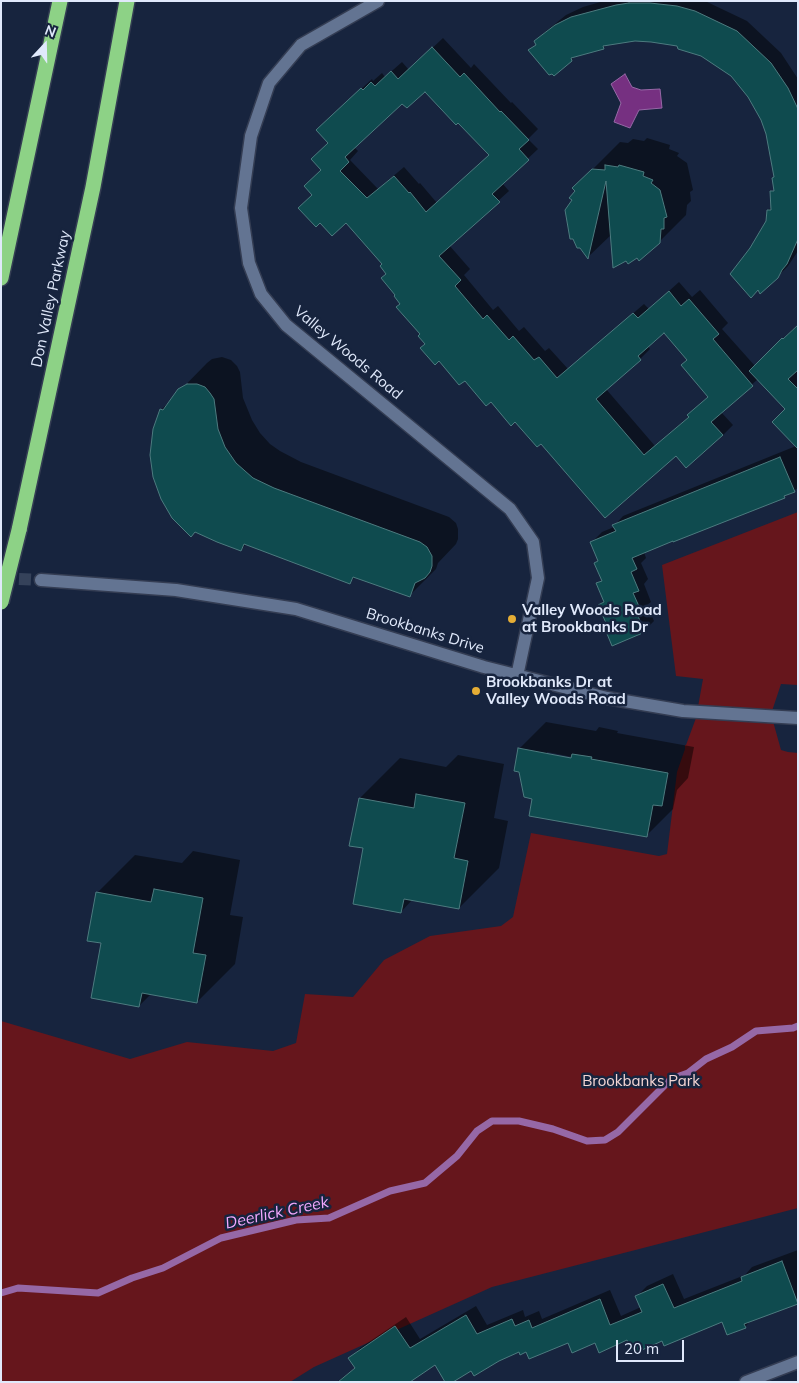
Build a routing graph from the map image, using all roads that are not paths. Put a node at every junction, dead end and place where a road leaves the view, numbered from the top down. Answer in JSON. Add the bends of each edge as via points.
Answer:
{"nodes":[{"id":1,"x":60,"y":1,"type":"edge"},
{"id":2,"x":127,"y":1,"type":"edge"},
{"id":3,"x":378,"y":1,"type":"edge"},
{"id":4,"x":1,"y":278,"type":"edge"},
{"id":5,"x":41,"y":580,"type":"tunnel mouth"},
{"id":6,"x":1,"y":602,"type":"edge"},
{"id":7,"x":517,"y":676,"type":"junction"},
{"id":8,"x":798,"y":718,"type":"edge"},
{"id":9,"x":798,"y":1362,"type":"edge"},
{"id":10,"x":746,"y":1382,"type":"edge"}],
"edges":[{"from":1,"to":4,"type":"highway"},
{"from":2,"to":6,"type":"highway","name":"Don Valley Parkway","bridge":true,"via":[[93,187]]},
{"from":3,"to":7,"type":"street","name":"Valley Woods Road","via":[[301,45],[269,82],[251,136],[241,208],[249,264],[261,294],[286,325],[510,509],[533,542],[538,578]]},
{"from":5,"to":7,"type":"street","name":"Brookbanks Drive","via":[[176,590],[296,609]]},
{"from":7,"to":8,"type":"street","name":"Brookbanks Drive","via":[[607,698],[682,711]]},
{"from":9,"to":10,"type":"street"}]}
